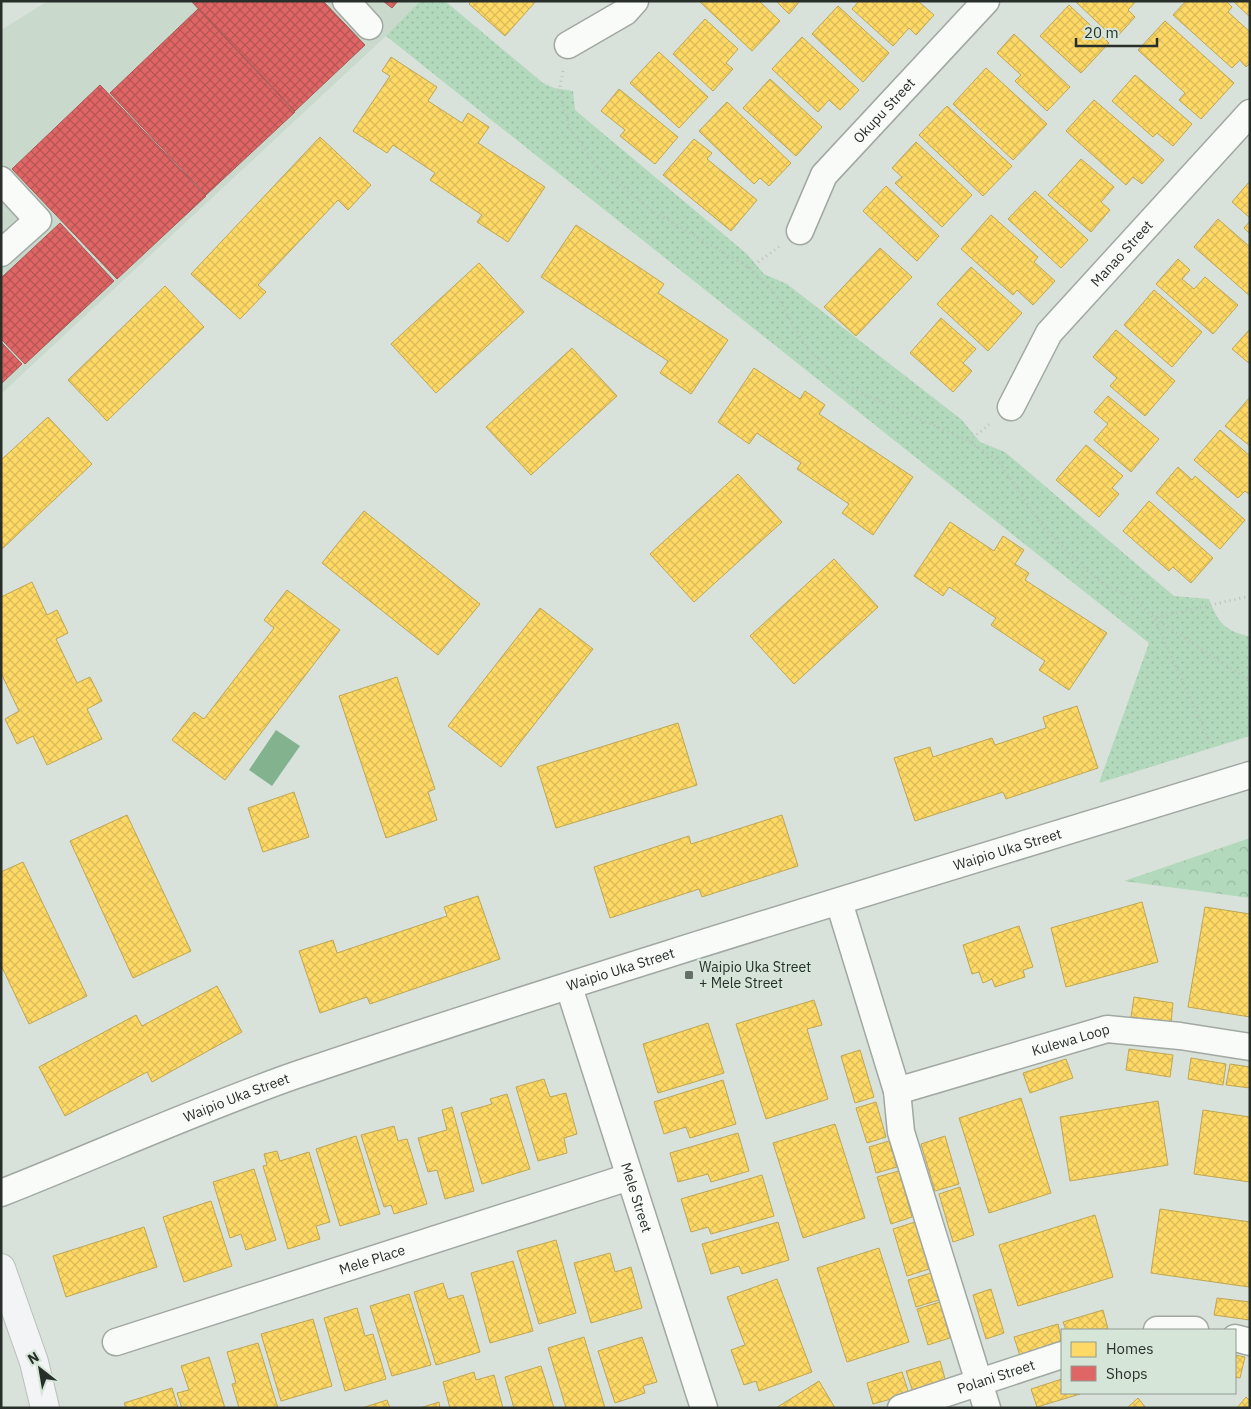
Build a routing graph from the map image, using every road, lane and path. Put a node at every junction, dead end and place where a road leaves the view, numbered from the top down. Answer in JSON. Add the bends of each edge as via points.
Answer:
{"nodes":[{"id":1,"x":346,"y":1,"type":"edge"},
{"id":2,"x":635,"y":1,"type":"edge"},
{"id":3,"x":986,"y":1,"type":"edge"},
{"id":4,"x":369,"y":26,"type":"dead end"},
{"id":5,"x":568,"y":45,"type":"joint"},
{"id":6,"x":1250,"y":112,"type":"edge"},
{"id":7,"x":1,"y":180,"type":"edge"},
{"id":8,"x":800,"y":232,"type":"joint"},
{"id":9,"x":1,"y":253,"type":"edge"},
{"id":10,"x":750,"y":268,"type":"junction"},
{"id":11,"x":1011,"y":407,"type":"dead end"},
{"id":12,"x":1250,"y":596,"type":"edge"},
{"id":13,"x":1154,"y":618,"type":"junction"},
{"id":14,"x":1250,"y":681,"type":"edge"},
{"id":15,"x":1209,"y":740,"type":"dead end"},
{"id":16,"x":1250,"y":775,"type":"edge"},
{"id":17,"x":839,"y":902,"type":"junction"},
{"id":18,"x":569,"y":987,"type":"junction"},
{"id":19,"x":1250,"y":1047,"type":"edge"},
{"id":20,"x":897,"y":1090,"type":"junction"},
{"id":21,"x":629,"y":1177,"type":"junction"},
{"id":22,"x":1,"y":1193,"type":"edge"},
{"id":23,"x":1,"y":1268,"type":"edge"},
{"id":24,"x":1236,"y":1338,"type":"edge"},
{"id":25,"x":116,"y":1342,"type":"dead end"},
{"id":26,"x":1250,"y":1342,"type":"edge"},
{"id":27,"x":1061,"y":1355,"type":"edge"},
{"id":28,"x":978,"y":1382,"type":"junction"},
{"id":29,"x":45,"y":1408,"type":"edge"},
{"id":30,"x":704,"y":1408,"type":"edge"},
{"id":31,"x":901,"y":1408,"type":"edge"},
{"id":32,"x":987,"y":1408,"type":"edge"}],
"edges":[{"from":1,"to":4,"type":"street"},
{"from":2,"to":5,"type":"street","via":[[625,12]]},
{"from":3,"to":8,"type":"street","name":"Okupu Street","via":[[824,175]]},
{"from":5,"to":10,"type":"path","via":[[559,92],[570,129],[596,165],[651,210]]},
{"from":6,"to":11,"type":"street","name":"Manao Street","via":[[1049,333]]},
{"from":7,"to":9,"type":"street","via":[[38,220]]},
{"from":8,"to":10,"type":"path"},
{"from":10,"to":13,"type":"path","via":[[774,292],[807,348],[848,386],[969,441],[998,461],[1044,528],[1078,563],[1103,584],[1133,598]]},
{"from":12,"to":13,"type":"path"},
{"from":13,"to":14,"type":"path"},
{"from":13,"to":15,"type":"path"},
{"from":16,"to":17,"type":"street","name":"Waipio Uka Street"},
{"from":17,"to":18,"type":"street","name":"Waipio Uka Street"},
{"from":17,"to":20,"type":"street"},
{"from":18,"to":21,"type":"street","name":"Mele Street"},
{"from":18,"to":22,"type":"street","name":"Waipio Uka Street","via":[[295,1076],[189,1115]]},
{"from":19,"to":20,"type":"street","name":"Kulewa Loop","via":[[1180,1036],[1107,1030]]},
{"from":20,"to":28,"type":"street","via":[[901,1132]]},
{"from":21,"to":25,"type":"street","name":"Mele Place"},
{"from":21,"to":30,"type":"street","name":"Mele Street"},
{"from":23,"to":29,"type":"main road","via":[[34,1362]]},
{"from":24,"to":26,"type":"street"},
{"from":27,"to":28,"type":"street","name":"Polani Street"},
{"from":28,"to":31,"type":"street","name":"Polani Street"},
{"from":28,"to":32,"type":"street"}]}
